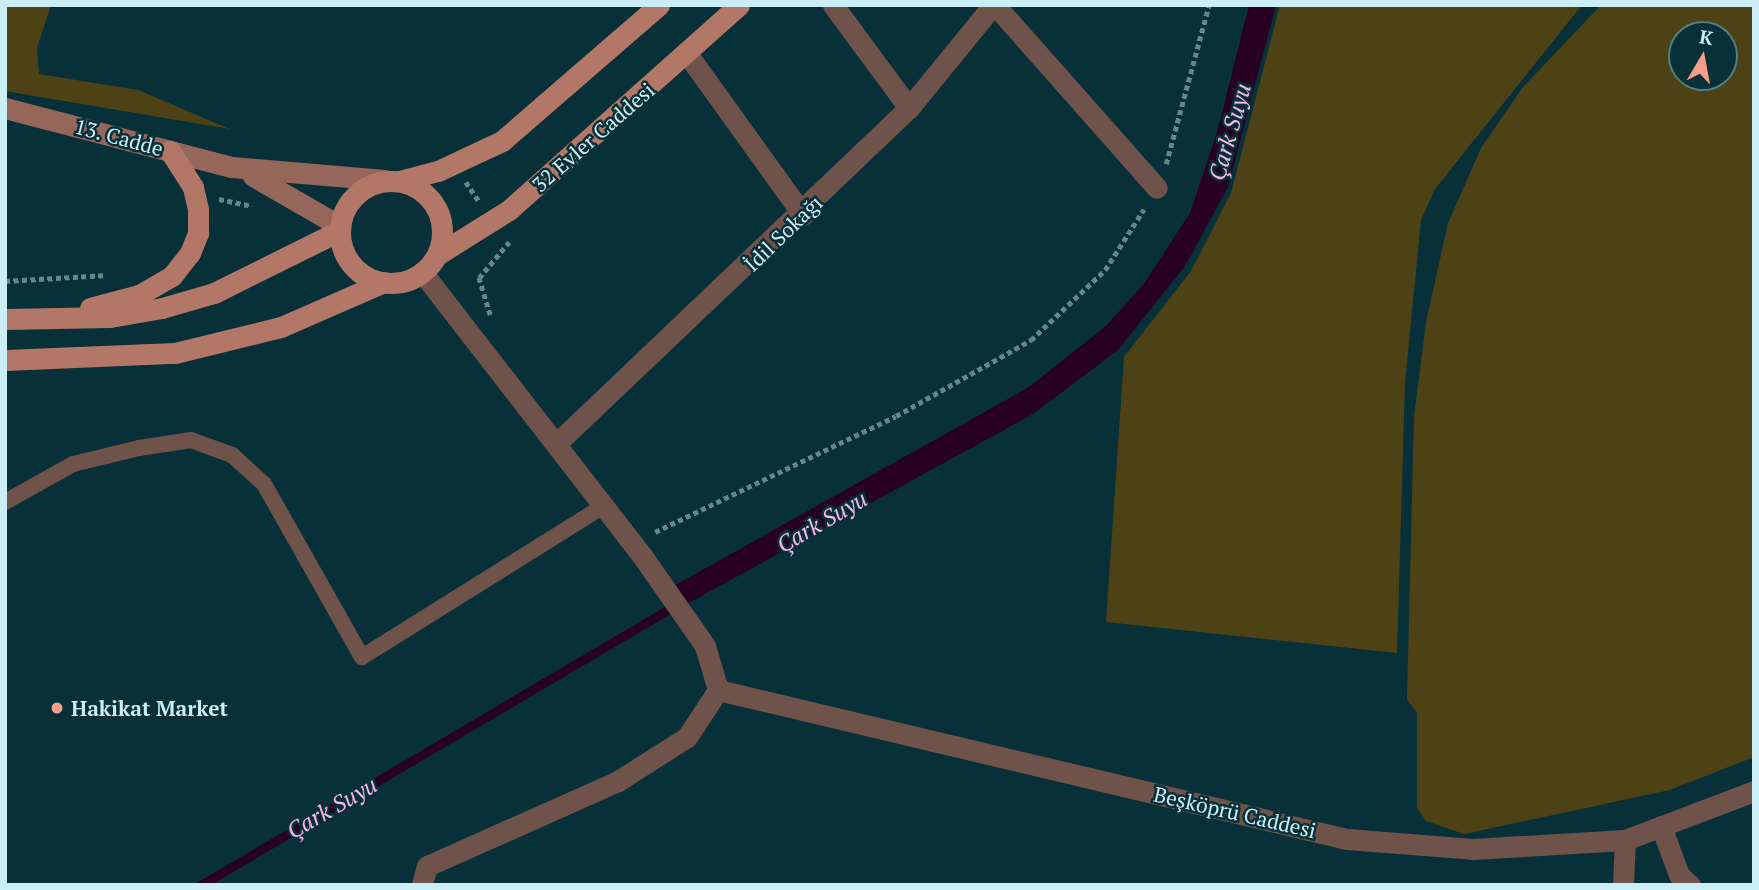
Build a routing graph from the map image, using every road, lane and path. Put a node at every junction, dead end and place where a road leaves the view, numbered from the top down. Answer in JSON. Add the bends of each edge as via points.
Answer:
{"nodes":[{"id":1,"x":659,"y":5,"type":"edge"},
{"id":2,"x":739,"y":5,"type":"edge"},
{"id":3,"x":833,"y":5,"type":"edge"},
{"id":4,"x":994,"y":5,"type":"edge"},
{"id":5,"x":1209,"y":5,"type":"edge"},
{"id":6,"x":688,"y":55,"type":"junction"},
{"id":7,"x":5,"y":108,"type":"edge"},
{"id":8,"x":909,"y":108,"type":"junction"},
{"id":9,"x":170,"y":151,"type":"junction"},
{"id":10,"x":232,"y":167,"type":"junction"},
{"id":11,"x":461,"y":175,"type":"dead end"},
{"id":12,"x":392,"y":181,"type":"junction"},
{"id":13,"x":1157,"y":188,"type":"junction"},
{"id":14,"x":486,"y":210,"type":"dead end"},
{"id":15,"x":803,"y":215,"type":"junction"},
{"id":16,"x":339,"y":229,"type":"junction"},
{"id":17,"x":509,"y":242,"type":"dead end"},
{"id":18,"x":437,"y":255,"type":"junction"},
{"id":19,"x":422,"y":272,"type":"junction"},
{"id":20,"x":118,"y":273,"type":"dead end"},
{"id":21,"x":5,"y":281,"type":"edge"},
{"id":22,"x":384,"y":282,"type":"junction"},
{"id":23,"x":5,"y":319,"type":"edge"},
{"id":24,"x":48,"y":320,"type":"junction"},
{"id":25,"x":494,"y":322,"type":"dead end"},
{"id":26,"x":5,"y":360,"type":"edge"},
{"id":27,"x":556,"y":444,"type":"junction"},
{"id":28,"x":5,"y":502,"type":"edge"},
{"id":29,"x":604,"y":506,"type":"junction"},
{"id":30,"x":638,"y":550,"type":"junction"},
{"id":31,"x":718,"y":690,"type":"junction"},
{"id":32,"x":1754,"y":791,"type":"edge"},
{"id":33,"x":1661,"y":826,"type":"junction"},
{"id":34,"x":1625,"y":840,"type":"junction"},
{"id":35,"x":422,"y":885,"type":"edge"},
{"id":36,"x":1623,"y":885,"type":"edge"},
{"id":37,"x":1690,"y":885,"type":"edge"}],
"edges":[{"from":1,"to":12,"type":"main road","via":[[502,141],[438,171]]},
{"from":2,"to":6,"type":"main road","name":"32 Evler Caddesi"},
{"from":3,"to":8,"type":"street"},
{"from":4,"to":8,"type":"street","name":"İdil Sokağı"},
{"from":4,"to":13,"type":"street"},
{"from":5,"to":13,"type":"path"},
{"from":6,"to":15,"type":"street"},
{"from":6,"to":18,"type":"main road","name":"32 Evler Caddesi","via":[[502,216]]},
{"from":7,"to":9,"type":"street","name":"13. Cadde"},
{"from":8,"to":15,"type":"street","name":"İdil Sokağı"},
{"from":9,"to":10,"type":"street","name":"13. Cadde"},
{"from":9,"to":24,"type":"main road","via":[[192,187],[198,209],[198,233],[190,253],[172,276],[139,295]]},
{"from":10,"to":12,"type":"street"},
{"from":10,"to":16,"type":"street","via":[[275,186]]},
{"from":11,"to":14,"type":"path"},
{"from":12,"to":16,"type":"main road","via":[[354,196]]},
{"from":12,"to":18,"type":"main road","via":[[415,186],[437,209],[442,223]]},
{"from":13,"to":30,"type":"path","via":[[1105,270],[1031,340]]},
{"from":15,"to":27,"type":"street","name":"İdil Sokağı"},
{"from":16,"to":22,"type":"main road","via":[[352,265]]},
{"from":16,"to":24,"type":"main road","via":[[214,293],[110,317]]},
{"from":17,"to":25,"type":"path","via":[[479,278]]},
{"from":18,"to":19,"type":"main road"},
{"from":19,"to":22,"type":"main road"},
{"from":19,"to":27,"type":"street"},
{"from":20,"to":21,"type":"path"},
{"from":22,"to":26,"type":"main road","via":[[281,327],[175,353]]},
{"from":23,"to":24,"type":"main road"},
{"from":27,"to":29,"type":"street"},
{"from":28,"to":29,"type":"lane","via":[[73,464],[139,448],[191,440],[232,454],[264,484],[362,657]]},
{"from":29,"to":30,"type":"street"},
{"from":30,"to":31,"type":"street","via":[[705,646]]},
{"from":31,"to":34,"type":"street","name":"Beşköprü Caddesi","via":[[1347,839],[1473,849]]},
{"from":31,"to":35,"type":"street","via":[[687,737],[618,781],[427,866]]},
{"from":32,"to":33,"type":"street","name":"Beşköprü Caddesi"},
{"from":33,"to":34,"type":"street","name":"Beşköprü Caddesi"},
{"from":33,"to":37,"type":"street","via":[[1679,875]]},
{"from":34,"to":36,"type":"street"}]}
